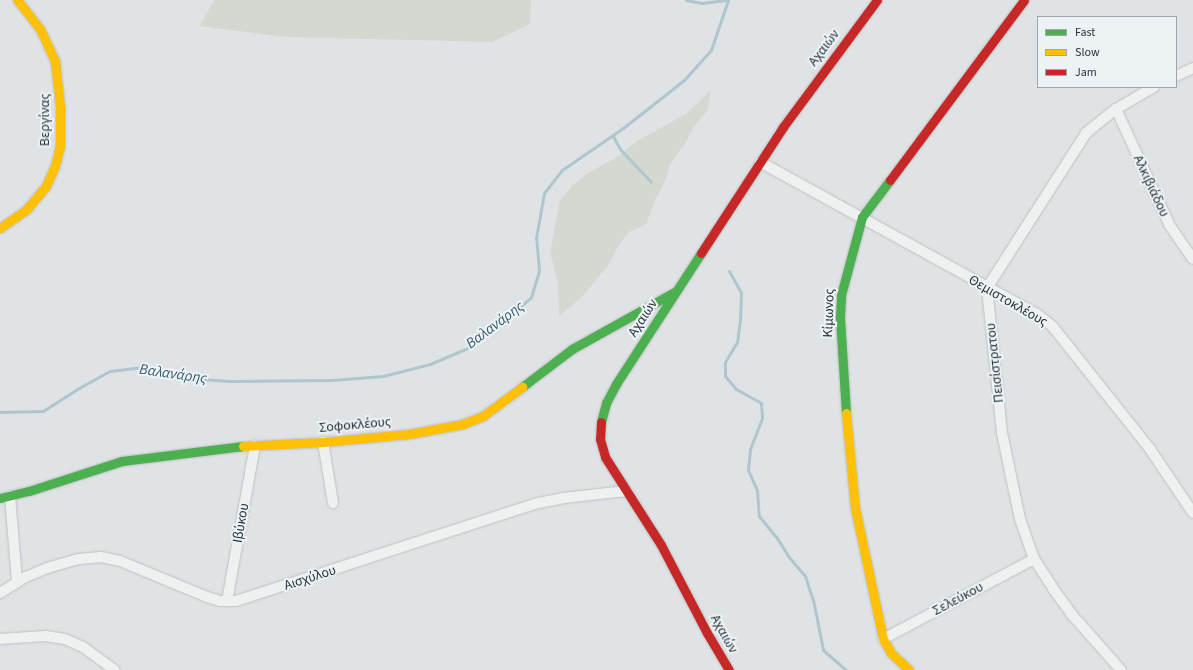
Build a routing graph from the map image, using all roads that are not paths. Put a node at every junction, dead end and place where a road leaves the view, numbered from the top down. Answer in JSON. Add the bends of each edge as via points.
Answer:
{"nodes":[{"id":1,"x":17,"y":0,"type":"edge"},
{"id":2,"x":877,"y":0,"type":"edge"},
{"id":3,"x":1024,"y":0,"type":"edge"},
{"id":4,"x":1193,"y":68,"type":"edge"},
{"id":5,"x":1177,"y":76,"type":"edge"},
{"id":6,"x":1152,"y":88,"type":"edge"},
{"id":7,"x":1116,"y":109,"type":"junction"},
{"id":8,"x":760,"y":162,"type":"junction"},
{"id":9,"x":862,"y":217,"type":"junction"},
{"id":10,"x":0,"y":228,"type":"edge"},
{"id":11,"x":1193,"y":259,"type":"edge"},
{"id":12,"x":987,"y":288,"type":"junction"},
{"id":13,"x":678,"y":290,"type":"junction"},
{"id":14,"x":323,"y":442,"type":"junction"},
{"id":15,"x":255,"y":446,"type":"junction"},
{"id":16,"x":627,"y":491,"type":"junction"},
{"id":17,"x":5,"y":497,"type":"edge"},
{"id":18,"x":333,"y":503,"type":"dead end"},
{"id":19,"x":1193,"y":513,"type":"edge"},
{"id":20,"x":1034,"y":559,"type":"junction"},
{"id":21,"x":17,"y":582,"type":"junction"},
{"id":22,"x":0,"y":593,"type":"edge"},
{"id":23,"x":227,"y":601,"type":"junction"},
{"id":24,"x":0,"y":639,"type":"edge"},
{"id":25,"x":883,"y":639,"type":"junction"},
{"id":26,"x":115,"y":670,"type":"edge"},
{"id":27,"x":729,"y":670,"type":"edge"},
{"id":28,"x":910,"y":670,"type":"edge"},
{"id":29,"x":1121,"y":670,"type":"edge"}],
"edges":[{"from":1,"to":10,"type":"street","name":"Βεργίνας","via":[[40,29],[55,61],[60,106],[60,146],[53,173],[44,190],[26,210]]},
{"from":2,"to":8,"type":"street","name":"Αχαιών"},
{"from":3,"to":9,"type":"street","name":"Κίμωνος"},
{"from":4,"to":5,"type":"street"},
{"from":6,"to":7,"type":"street"},
{"from":7,"to":11,"type":"street","name":"Αλκιβιάδου","via":[[1170,226]]},
{"from":7,"to":12,"type":"street","via":[[1086,133]]},
{"from":8,"to":9,"type":"street","name":"Θεμιστοκλέους"},
{"from":8,"to":13,"type":"street","name":"Αχαιών"},
{"from":9,"to":12,"type":"street","name":"Θεμιστοκλέους"},
{"from":9,"to":25,"type":"street","name":"Κίμωνος","via":[[841,295],[841,328],[853,492]]},
{"from":12,"to":19,"type":"street","name":"Θεμιστοκλέους","via":[[1037,314],[1053,327],[1150,449]]},
{"from":12,"to":20,"type":"street","name":"Πεισίστρατου","via":[[1002,433],[1020,519]]},
{"from":13,"to":14,"type":"street","name":"Σοφοκλέους","via":[[572,349],[489,412],[470,422],[445,429],[409,434]]},
{"from":13,"to":16,"type":"street","name":"Αχαιών","via":[[616,384],[602,414],[601,446],[605,457]]},
{"from":14,"to":15,"type":"street","name":"Σοφοκλέους"},
{"from":14,"to":18,"type":"street"},
{"from":15,"to":17,"type":"street","name":"Σοφοκλέους","via":[[113,463]]},
{"from":15,"to":23,"type":"street","name":"Ιβύκου"},
{"from":16,"to":23,"type":"street","name":"Αισχύλου","via":[[538,503],[251,598]]},
{"from":16,"to":27,"type":"street","name":"Αχαιών","via":[[661,544]]},
{"from":17,"to":21,"type":"street"},
{"from":20,"to":25,"type":"street","name":"Σελεύκου"},
{"from":20,"to":29,"type":"street","name":"Πεισίστρατου","via":[[1073,616]]},
{"from":21,"to":22,"type":"street","name":"Αισχύλου"},
{"from":21,"to":23,"type":"street","name":"Αισχύλου","via":[[37,571],[62,563],[79,559],[107,558],[201,595]]},
{"from":24,"to":26,"type":"street","via":[[46,636],[65,639],[89,650]]},
{"from":25,"to":28,"type":"street","name":"Κίμωνος","via":[[891,653]]}]}
